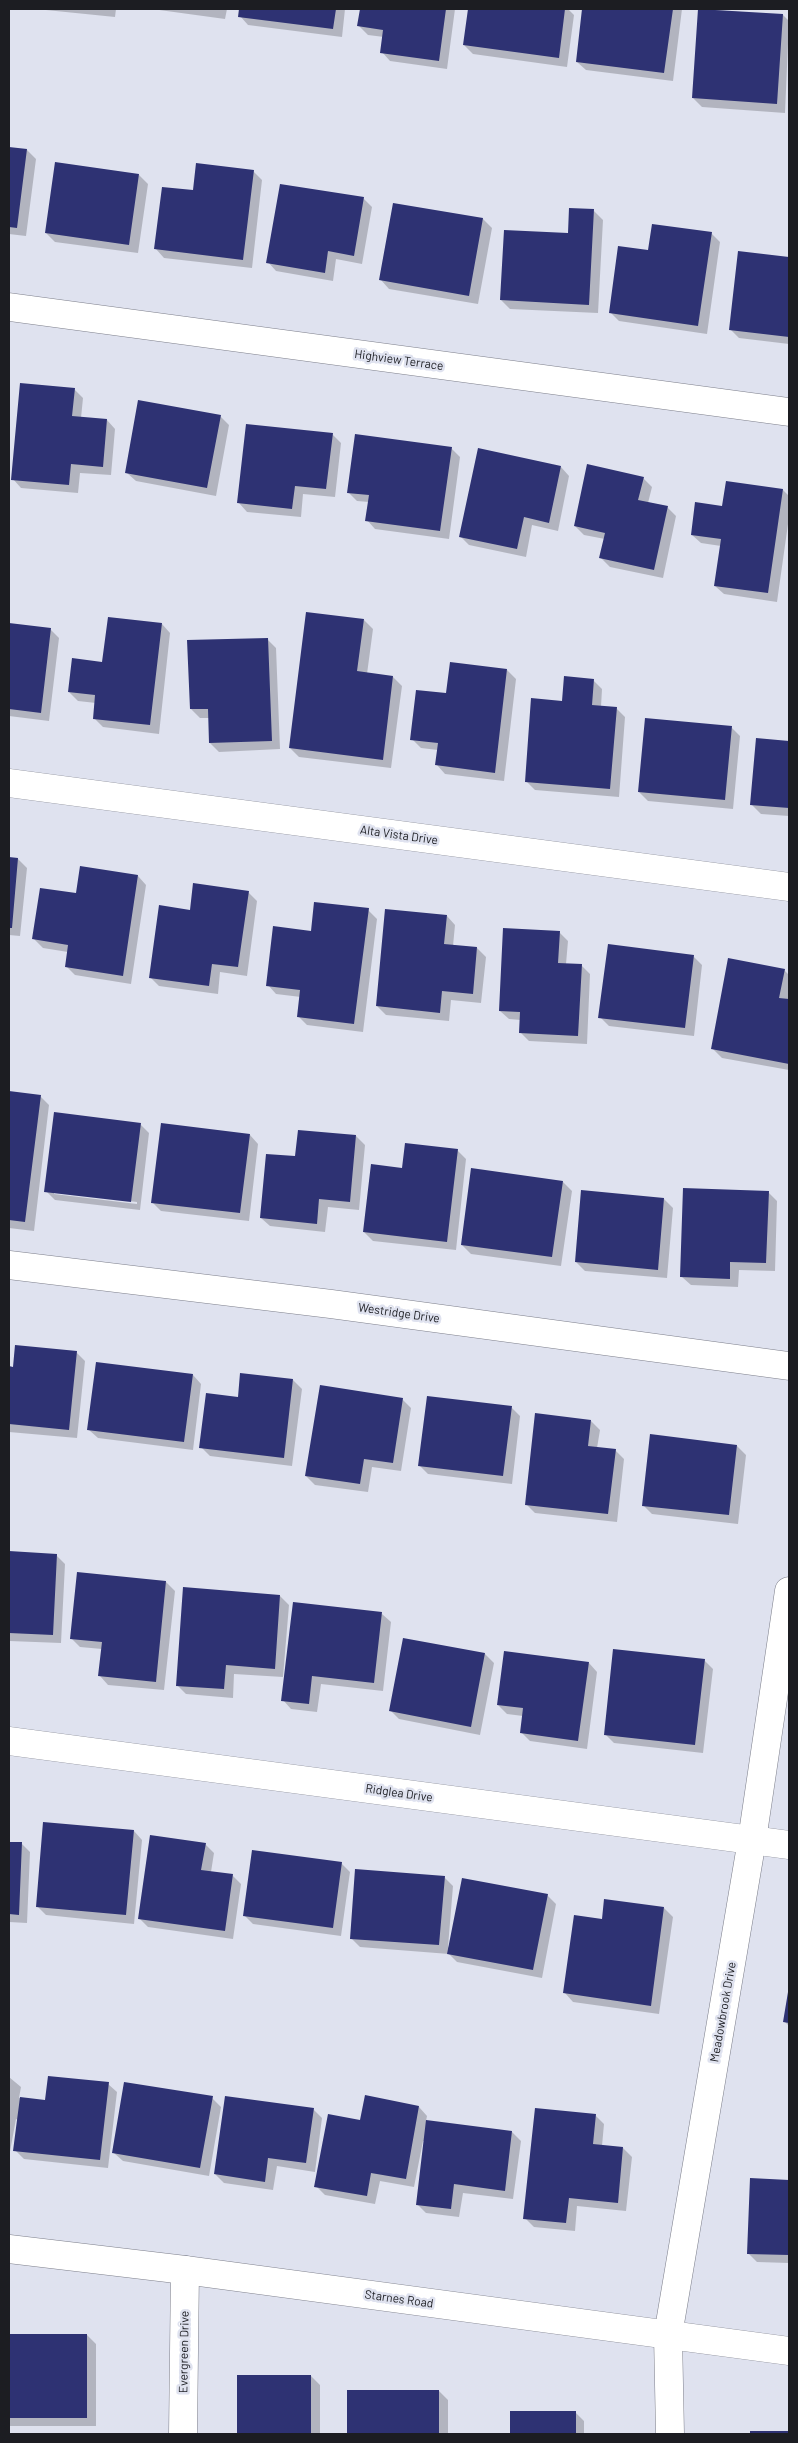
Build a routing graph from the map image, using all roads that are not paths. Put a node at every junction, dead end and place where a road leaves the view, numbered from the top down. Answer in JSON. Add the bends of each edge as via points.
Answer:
{"nodes":[{"id":1,"x":9,"y":308,"type":"edge"},
{"id":2,"x":789,"y":412,"type":"edge"},
{"id":3,"x":9,"y":783,"type":"edge"},
{"id":4,"x":789,"y":887,"type":"edge"},
{"id":5,"x":9,"y":1266,"type":"edge"},
{"id":6,"x":789,"y":1366,"type":"edge"},
{"id":7,"x":789,"y":1591,"type":"edge"},
{"id":8,"x":9,"y":1741,"type":"edge"},
{"id":9,"x":752,"y":1840,"type":"junction"},
{"id":10,"x":789,"y":1845,"type":"edge"},
{"id":11,"x":9,"y":2249,"type":"edge"},
{"id":12,"x":185,"y":2270,"type":"junction"},
{"id":13,"x":668,"y":2335,"type":"junction"},
{"id":14,"x":789,"y":2351,"type":"edge"},
{"id":15,"x":183,"y":2434,"type":"edge"},
{"id":16,"x":670,"y":2434,"type":"edge"}],
"edges":[{"from":1,"to":2,"type":"street","name":"Highview Terrace"},
{"from":3,"to":4,"type":"street","name":"Alta Vista Drive"},
{"from":5,"to":6,"type":"street","name":"Westridge Drive","via":[[340,1305]]},
{"from":7,"to":9,"type":"street","name":"Meadowbrook Drive"},
{"from":8,"to":9,"type":"street","name":"Ridglea Drive"},
{"from":9,"to":10,"type":"street","name":"Ridglea Drive"},
{"from":9,"to":13,"type":"street","name":"Meadowbrook Drive"},
{"from":11,"to":12,"type":"street","name":"Starnes Road"},
{"from":12,"to":13,"type":"street","name":"Starnes Road"},
{"from":12,"to":15,"type":"street","name":"Evergreen Drive"},
{"from":13,"to":14,"type":"street","name":"Starnes Road"},
{"from":13,"to":16,"type":"street","name":"Meadowbrook Drive"}]}
